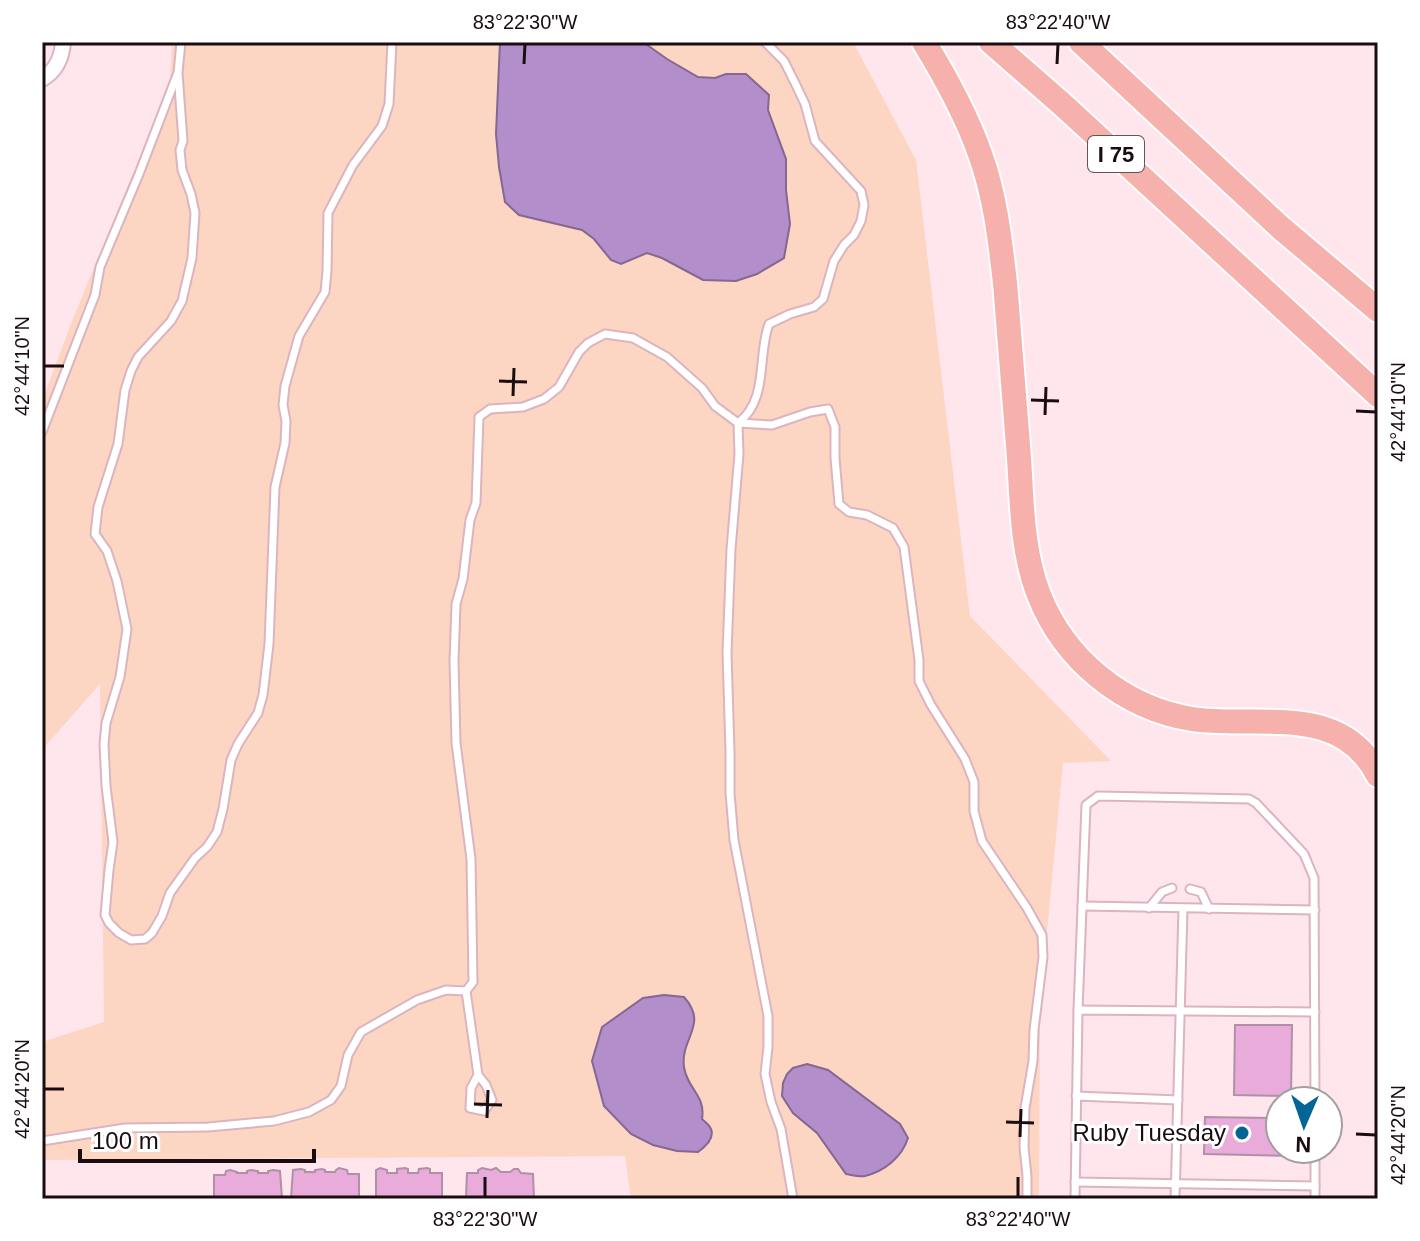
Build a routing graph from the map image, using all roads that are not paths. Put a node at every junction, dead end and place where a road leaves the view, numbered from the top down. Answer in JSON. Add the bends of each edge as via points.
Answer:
{"nodes":[{"id":1,"x":63,"y":42,"type":"edge"},
{"id":2,"x":181,"y":42,"type":"edge"},
{"id":3,"x":392,"y":42,"type":"edge"},
{"id":4,"x":765,"y":42,"type":"edge"},
{"id":5,"x":924,"y":42,"type":"edge"},
{"id":6,"x":991,"y":42,"type":"edge"},
{"id":7,"x":1081,"y":42,"type":"edge"},
{"id":8,"x":178,"y":73,"type":"junction"},
{"id":9,"x":42,"y":79,"type":"edge"},
{"id":10,"x":1378,"y":310,"type":"edge"},
{"id":11,"x":1378,"y":395,"type":"edge"},
{"id":12,"x":738,"y":423,"type":"junction"},
{"id":13,"x":42,"y":432,"type":"edge"},
{"id":14,"x":1378,"y":775,"type":"edge"},
{"id":15,"x":1172,"y":888,"type":"dead end"},
{"id":16,"x":1190,"y":889,"type":"dead end"},
{"id":17,"x":1082,"y":906,"type":"junction"},
{"id":18,"x":1149,"y":908,"type":"junction"},
{"id":19,"x":1183,"y":909,"type":"junction"},
{"id":20,"x":1209,"y":909,"type":"junction"},
{"id":21,"x":1315,"y":910,"type":"junction"},
{"id":22,"x":466,"y":991,"type":"junction"},
{"id":23,"x":1078,"y":1010,"type":"junction"},
{"id":24,"x":1180,"y":1010,"type":"junction"},
{"id":25,"x":1315,"y":1012,"type":"junction"},
{"id":26,"x":478,"y":1075,"type":"junction"},
{"id":27,"x":1315,"y":1085,"type":"edge"},
{"id":28,"x":1076,"y":1096,"type":"junction"},
{"id":29,"x":1178,"y":1100,"type":"junction"},
{"id":30,"x":42,"y":1141,"type":"edge"},
{"id":31,"x":1315,"y":1165,"type":"edge"},
{"id":32,"x":1075,"y":1182,"type":"junction"},
{"id":33,"x":1176,"y":1183,"type":"junction"},
{"id":34,"x":1315,"y":1186,"type":"junction"},
{"id":35,"x":793,"y":1199,"type":"edge"},
{"id":36,"x":1027,"y":1199,"type":"edge"},
{"id":37,"x":1075,"y":1199,"type":"edge"},
{"id":38,"x":1175,"y":1199,"type":"edge"},
{"id":39,"x":1315,"y":1199,"type":"edge"}],
"edges":[{"from":1,"to":9,"type":"street","via":[[62,57]]},
{"from":2,"to":8,"type":"lane"},
{"from":3,"to":8,"type":"lane","via":[[389,104],[382,126],[353,165],[328,213],[325,292],[299,336],[285,386],[269,644],[258,713],[231,760],[217,832],[170,893],[152,933],[131,940],[105,915],[113,842],[104,744],[127,629],[107,551],[95,534],[131,371],[182,301],[192,258],[195,213],[182,170]]},
{"from":4,"to":12,"type":"lane","via":[[784,61],[805,104],[815,141],[861,191],[864,205],[854,235],[834,261],[823,299],[769,324],[760,384],[746,417]]},
{"from":5,"to":14,"type":"highway","via":[[963,111],[990,188],[1005,283],[1025,539],[1035,586],[1057,630],[1093,673],[1143,705],[1193,719],[1325,728],[1350,741]]},
{"from":6,"to":11,"type":"highway","number":"I 75"},
{"from":7,"to":10,"type":"highway","number":"I 75","via":[[1281,228]]},
{"from":8,"to":13,"type":"lane","via":[[100,267],[95,295]]},
{"from":12,"to":22,"type":"lane","via":[[667,357],[633,338],[605,334],[579,352],[559,387],[544,399],[523,407],[490,409],[479,417],[476,503],[456,604],[454,661],[456,743],[471,859],[473,982]]},
{"from":12,"to":35,"type":"lane","via":[[727,653],[730,793],[768,1016],[765,1074]]},
{"from":12,"to":36,"type":"lane","via":[[772,425],[828,409],[835,427],[839,504],[893,528],[904,547],[919,681],[965,759],[974,782],[982,841],[1042,935],[1025,1108]]},
{"from":15,"to":18,"type":"lane"},
{"from":16,"to":20,"type":"lane","via":[[1201,892]]},
{"from":17,"to":18,"type":"lane"},
{"from":17,"to":21,"type":"lane","via":[[1086,805],[1098,796],[1158,797],[1256,803],[1304,854],[1314,878]]},
{"from":17,"to":23,"type":"lane"},
{"from":18,"to":19,"type":"lane"},
{"from":19,"to":20,"type":"lane"},
{"from":19,"to":24,"type":"lane"},
{"from":20,"to":21,"type":"lane"},
{"from":21,"to":25,"type":"lane"},
{"from":22,"to":26,"type":"lane"},
{"from":22,"to":30,"type":"lane","via":[[446,990],[417,1000],[361,1032],[348,1055],[341,1086],[331,1100],[309,1112],[274,1121],[125,1128]]},
{"from":23,"to":24,"type":"lane"},
{"from":23,"to":28,"type":"lane"},
{"from":24,"to":25,"type":"lane"},
{"from":24,"to":29,"type":"lane"},
{"from":25,"to":27,"type":"lane"},
{"from":26,"to":26,"type":"lane","via":[[470,1108],[484,1111],[492,1100]]},
{"from":28,"to":29,"type":"lane"},
{"from":28,"to":32,"type":"lane"},
{"from":29,"to":33,"type":"lane"},
{"from":31,"to":34,"type":"lane"},
{"from":32,"to":33,"type":"lane"},
{"from":32,"to":37,"type":"lane"},
{"from":33,"to":34,"type":"lane"},
{"from":33,"to":38,"type":"lane"},
{"from":34,"to":39,"type":"lane"}]}
